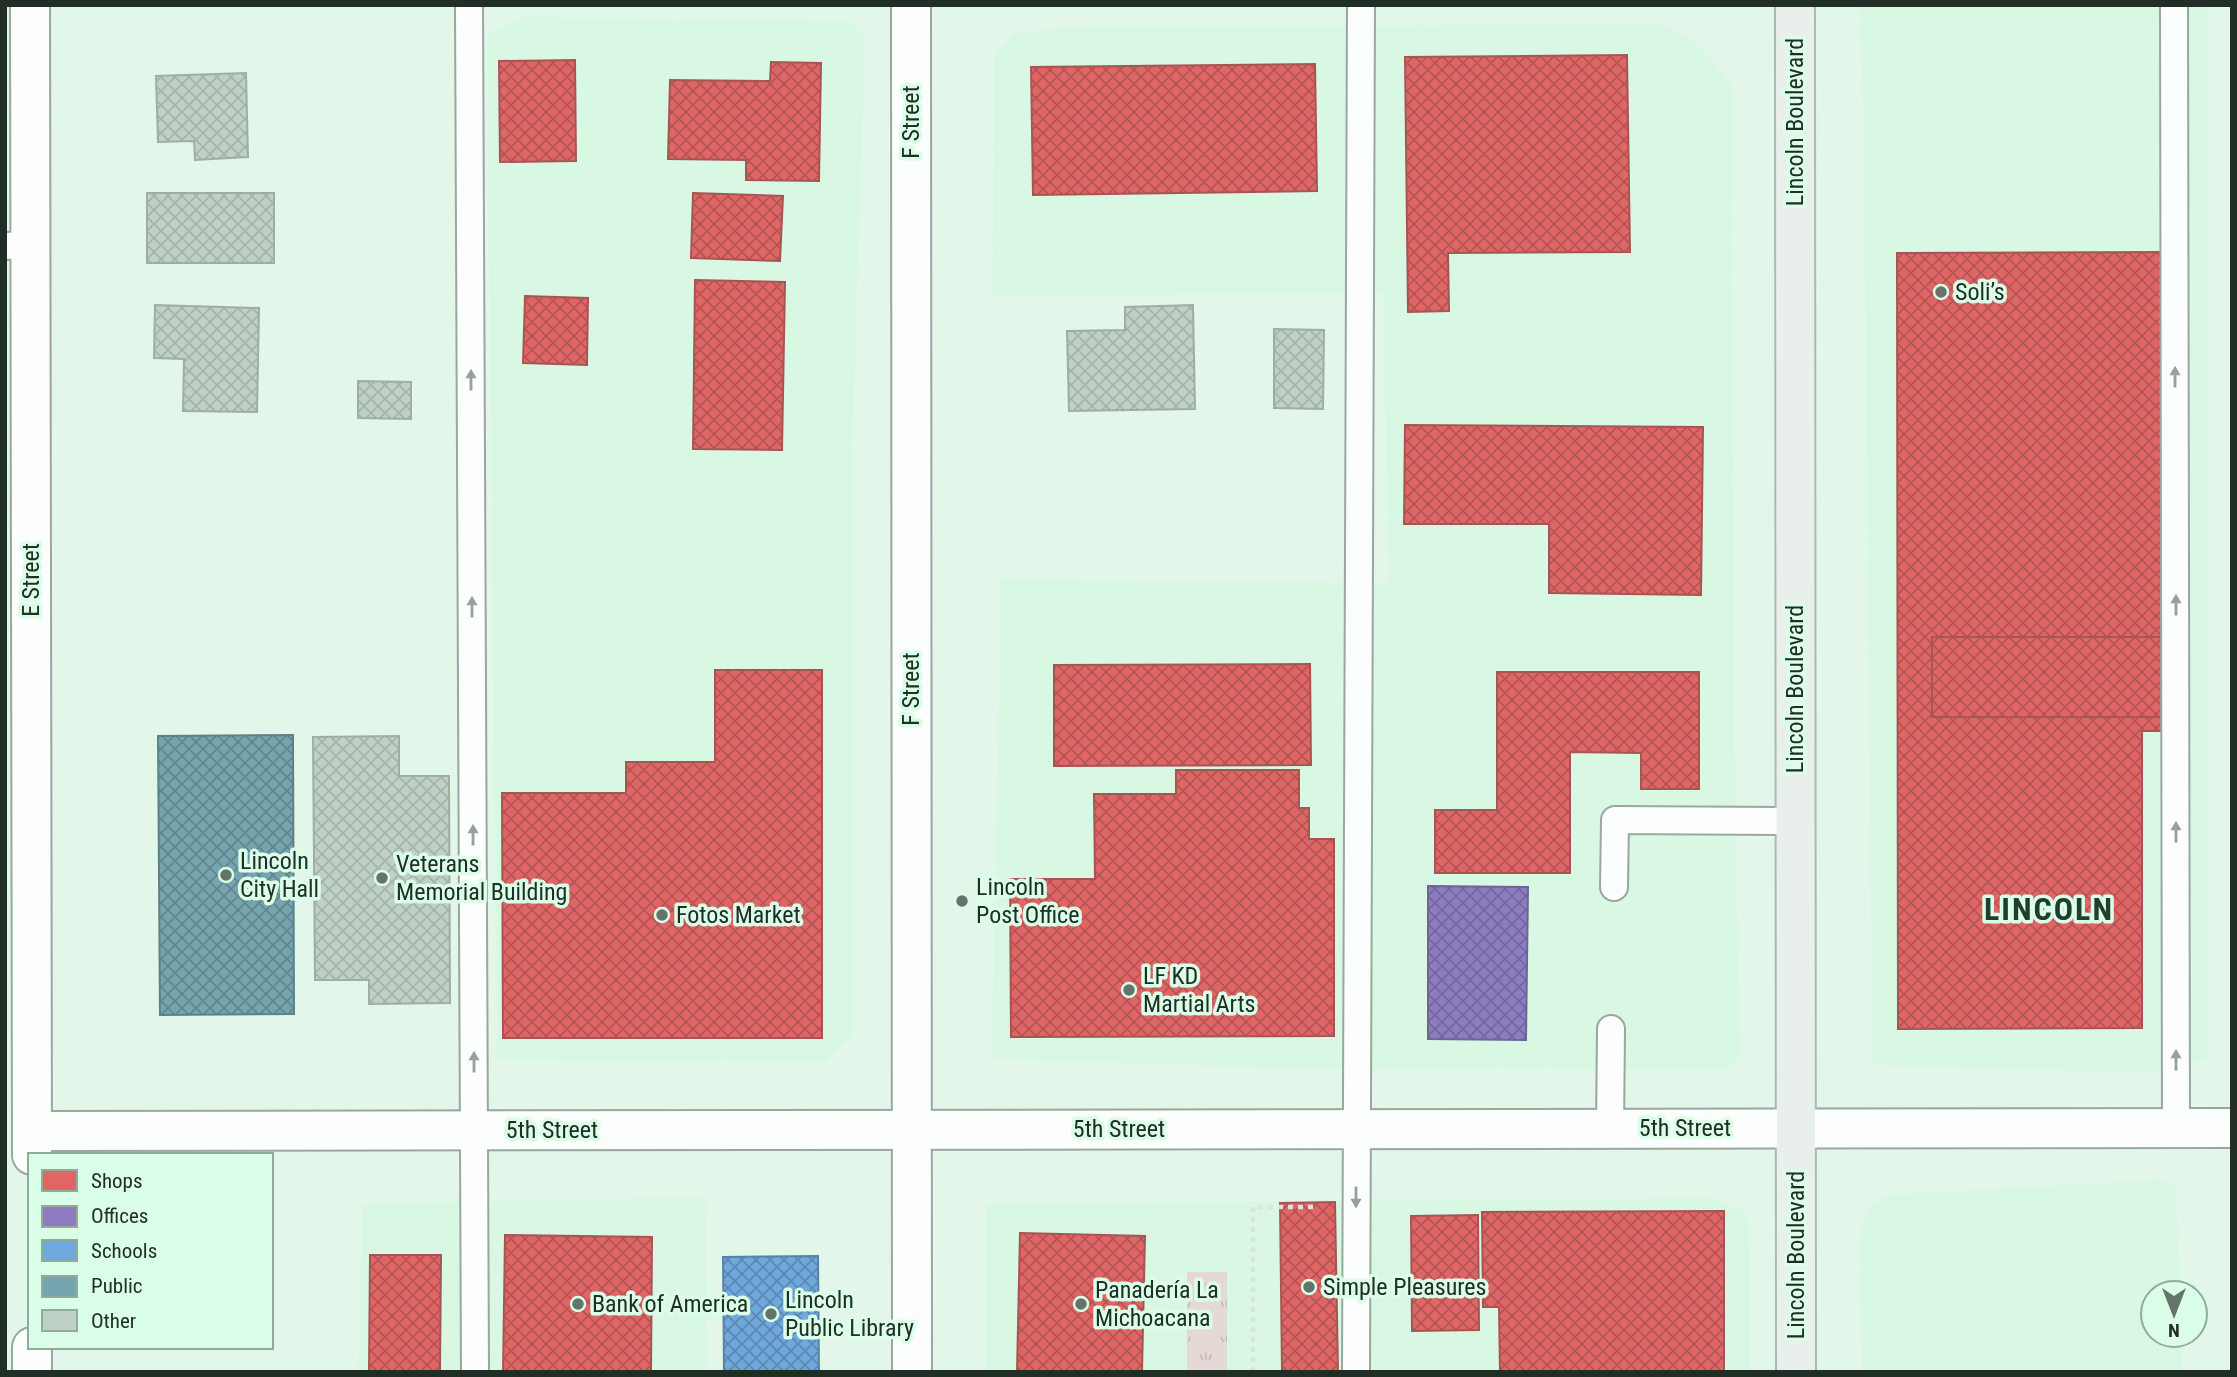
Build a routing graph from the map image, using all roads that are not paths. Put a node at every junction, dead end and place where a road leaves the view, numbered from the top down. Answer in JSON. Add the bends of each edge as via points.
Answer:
{"nodes":[{"id":1,"x":30,"y":5,"type":"edge"},
{"id":2,"x":469,"y":5,"type":"edge"},
{"id":3,"x":911,"y":5,"type":"edge"},
{"id":4,"x":1361,"y":5,"type":"edge"},
{"id":5,"x":1795,"y":5,"type":"edge"},
{"id":6,"x":2174,"y":5,"type":"edge"},
{"id":7,"x":18,"y":246,"type":"edge"},
{"id":8,"x":1795,"y":821,"type":"junction"},
{"id":9,"x":1614,"y":887,"type":"dead end"},
{"id":10,"x":1611,"y":1029,"type":"dead end"},
{"id":11,"x":1796,"y":1128,"type":"junction"},
{"id":12,"x":2176,"y":1128,"type":"junction"},
{"id":13,"x":2232,"y":1128,"type":"edge"},
{"id":14,"x":1356,"y":1129,"type":"junction"},
{"id":15,"x":1610,"y":1129,"type":"junction"},
{"id":16,"x":474,"y":1130,"type":"junction"},
{"id":17,"x":911,"y":1130,"type":"junction"},
{"id":18,"x":23,"y":1139,"type":"edge"},
{"id":19,"x":32,"y":1349,"type":"edge"},
{"id":20,"x":32,"y":1372,"type":"edge"},
{"id":21,"x":475,"y":1372,"type":"edge"},
{"id":22,"x":912,"y":1372,"type":"edge"},
{"id":23,"x":1356,"y":1372,"type":"edge"},
{"id":24,"x":1796,"y":1372,"type":"edge"}],
"edges":[{"from":1,"to":7,"type":"street","name":"E Street"},
{"from":16,"to":2,"type":"lane","one_way":true},
{"from":3,"to":17,"type":"street","name":"F Street"},
{"from":4,"to":14,"type":"lane"},
{"from":5,"to":8,"type":"main road","name":"Lincoln Boulevard"},
{"from":12,"to":6,"type":"lane","one_way":true},
{"from":7,"to":18,"type":"street","name":"E Street"},
{"from":8,"to":9,"type":"lane","via":[[1615,820]]},
{"from":8,"to":11,"type":"main road","name":"Lincoln Boulevard"},
{"from":10,"to":15,"type":"lane"},
{"from":11,"to":12,"type":"street","name":"5th Street"},
{"from":11,"to":15,"type":"street","name":"5th Street"},
{"from":11,"to":24,"type":"main road","name":"Lincoln Boulevard"},
{"from":12,"to":13,"type":"street","name":"5th Street"},
{"from":14,"to":15,"type":"street","name":"5th Street"},
{"from":14,"to":17,"type":"street","name":"5th Street"},
{"from":14,"to":23,"type":"lane","one_way":true},
{"from":16,"to":17,"type":"street","name":"5th Street"},
{"from":16,"to":18,"type":"street","name":"5th Street"},
{"from":16,"to":21,"type":"lane"},
{"from":17,"to":22,"type":"street","name":"F Street"},
{"from":19,"to":20,"type":"street"}]}
